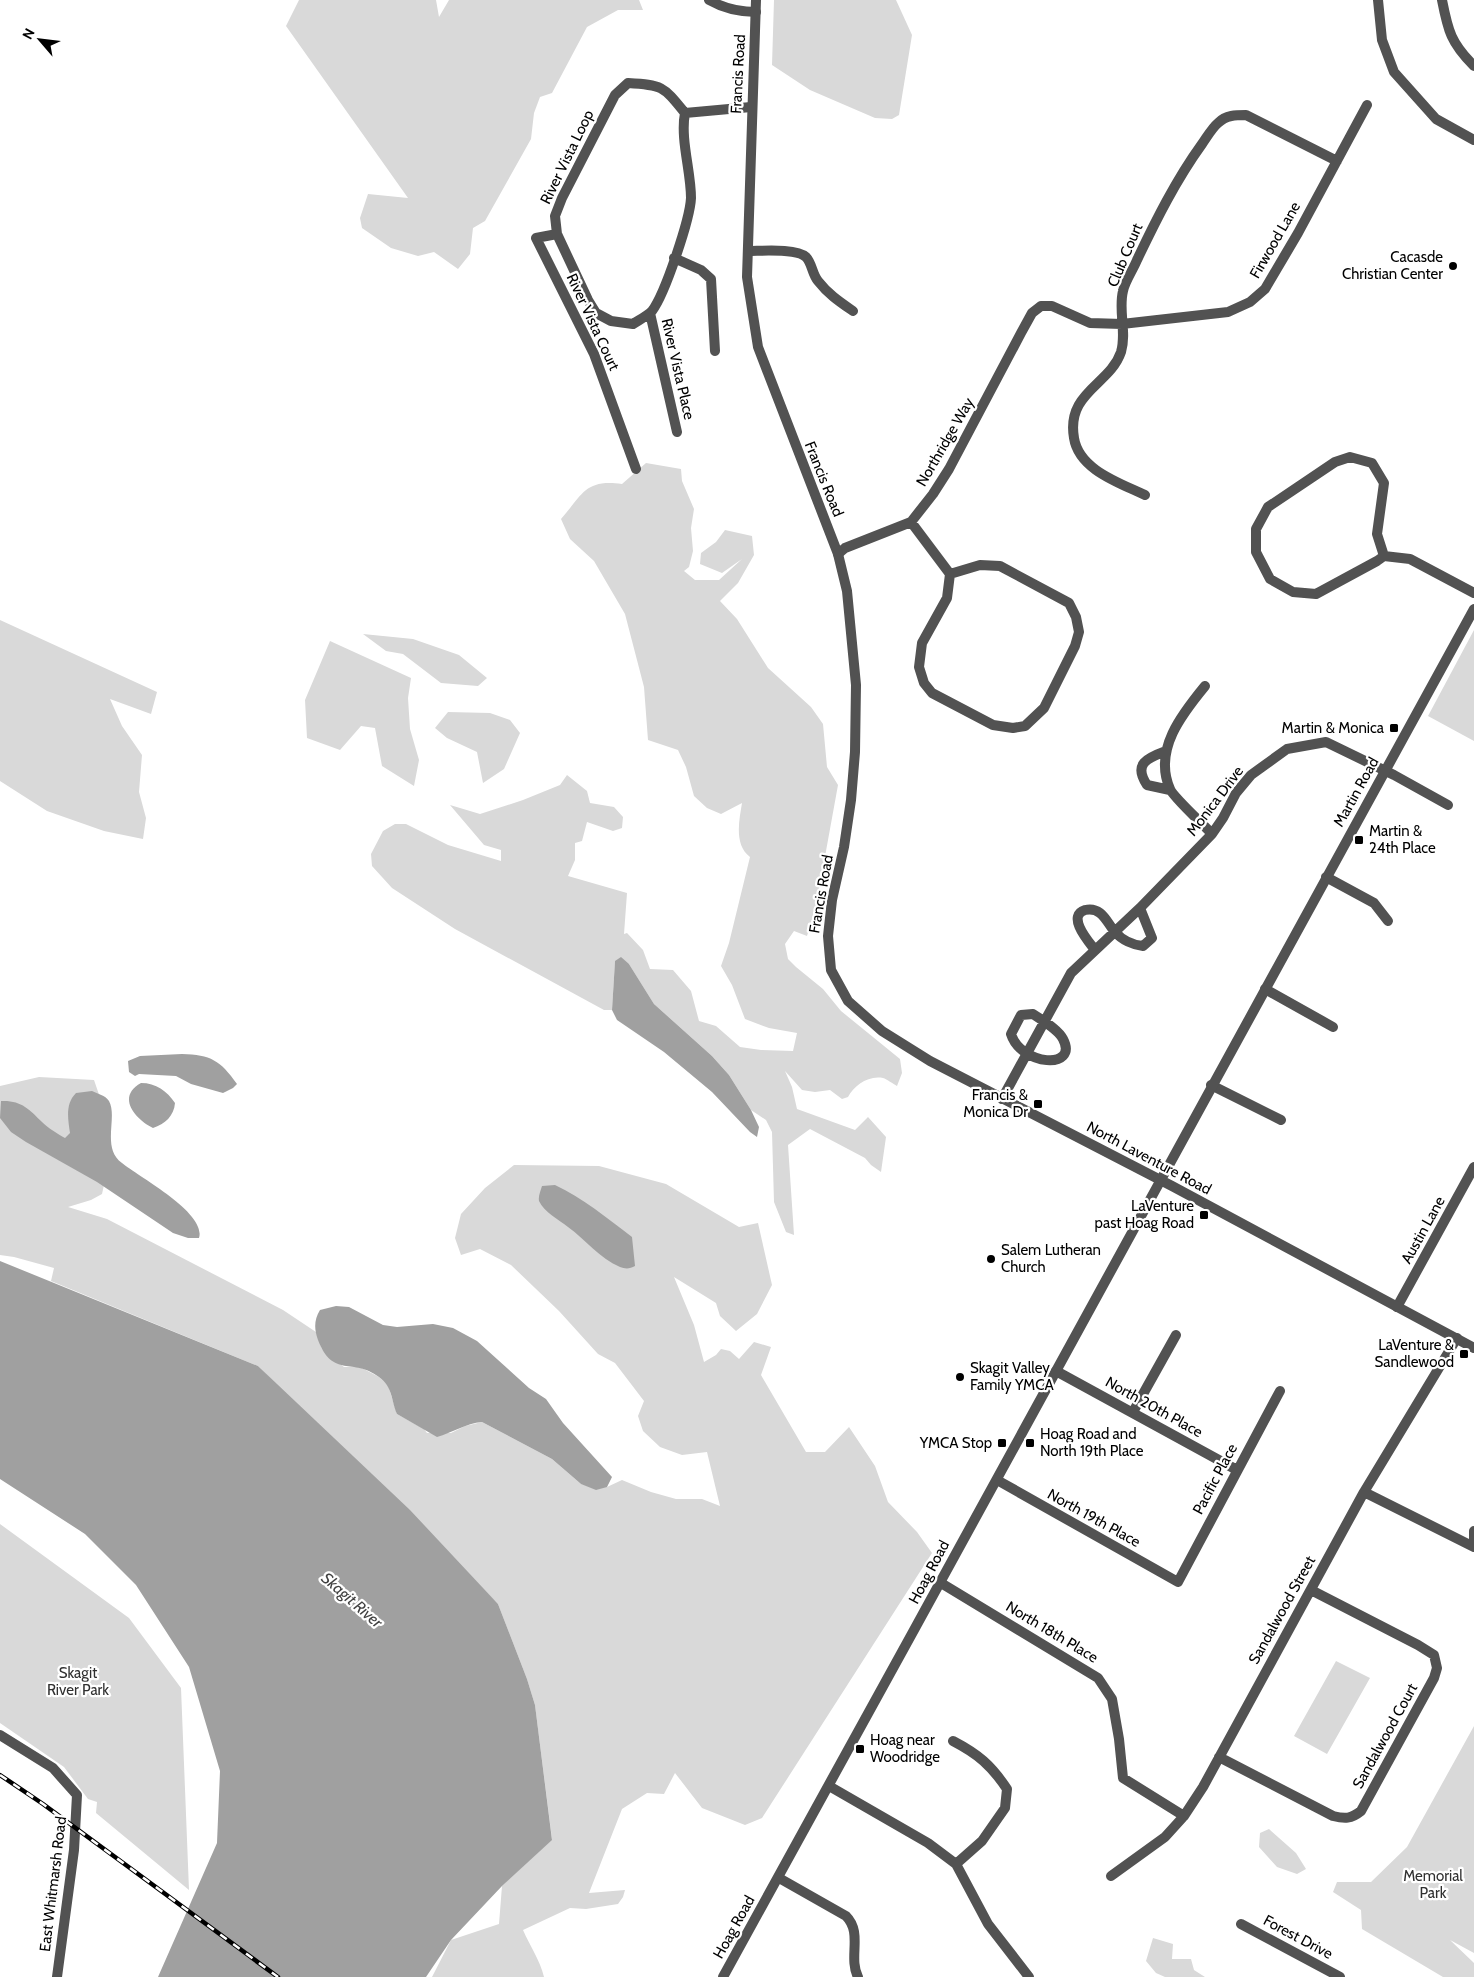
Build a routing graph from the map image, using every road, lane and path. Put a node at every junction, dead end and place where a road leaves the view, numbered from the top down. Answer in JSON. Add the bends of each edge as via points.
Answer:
{"nodes":[{"id":1,"x":709,"y":0,"type":"edge"},
{"id":2,"x":756,"y":0,"type":"edge"},
{"id":3,"x":1378,"y":0,"type":"edge"},
{"id":4,"x":1442,"y":0,"type":"edge"},
{"id":5,"x":756,"y":12,"type":"junction"},
{"id":6,"x":1474,"y":66,"type":"edge"},
{"id":7,"x":1367,"y":105,"type":"dead end"},
{"id":8,"x":751,"y":107,"type":"junction"},
{"id":9,"x":684,"y":113,"type":"junction"},
{"id":10,"x":1474,"y":140,"type":"edge"},
{"id":11,"x":1337,"y":161,"type":"junction"},
{"id":12,"x":557,"y":234,"type":"junction"},
{"id":13,"x":748,"y":251,"type":"junction"},
{"id":14,"x":674,"y":258,"type":"junction"},
{"id":15,"x":1041,"y":306,"type":"joint"},
{"id":16,"x":853,"y":311,"type":"dead end"},
{"id":17,"x":650,"y":313,"type":"junction"},
{"id":18,"x":1122,"y":324,"type":"junction"},
{"id":19,"x":715,"y":351,"type":"dead end"},
{"id":20,"x":677,"y":432,"type":"dead end"},
{"id":21,"x":636,"y":469,"type":"dead end"},
{"id":22,"x":1145,"y":495,"type":"dead end"},
{"id":23,"x":911,"y":522,"type":"junction"},
{"id":24,"x":838,"y":554,"type":"junction"},
{"id":25,"x":1384,"y":556,"type":"junction"},
{"id":26,"x":950,"y":574,"type":"junction"},
{"id":27,"x":1474,"y":593,"type":"edge"},
{"id":28,"x":1474,"y":609,"type":"edge"},
{"id":29,"x":1205,"y":686,"type":"dead end"},
{"id":30,"x":1166,"y":751,"type":"junction"},
{"id":31,"x":1384,"y":770,"type":"junction"},
{"id":32,"x":1170,"y":790,"type":"junction"},
{"id":33,"x":1448,"y":805,"type":"dead end"},
{"id":34,"x":1212,"y":834,"type":"junction"},
{"id":35,"x":1326,"y":877,"type":"junction"},
{"id":36,"x":1140,"y":908,"type":"junction"},
{"id":37,"x":1388,"y":921,"type":"dead end"},
{"id":38,"x":1114,"y":931,"type":"junction"},
{"id":39,"x":1095,"y":950,"type":"junction"},
{"id":40,"x":831,"y":970,"type":"joint"},
{"id":41,"x":1264,"y":989,"type":"junction"},
{"id":42,"x":1044,"y":1022,"type":"junction"},
{"id":43,"x":1333,"y":1027,"type":"dead end"},
{"id":44,"x":1026,"y":1054,"type":"junction"},
{"id":45,"x":1211,"y":1085,"type":"junction"},
{"id":46,"x":1002,"y":1099,"type":"junction"},
{"id":47,"x":1281,"y":1120,"type":"dead end"},
{"id":48,"x":1474,"y":1167,"type":"edge"},
{"id":49,"x":1160,"y":1180,"type":"junction"},
{"id":50,"x":1398,"y":1307,"type":"junction"},
{"id":51,"x":1176,"y":1335,"type":"dead end"},
{"id":52,"x":1457,"y":1338,"type":"junction"},
{"id":53,"x":1474,"y":1348,"type":"edge"},
{"id":54,"x":1056,"y":1371,"type":"junction"},
{"id":55,"x":1280,"y":1391,"type":"dead end"},
{"id":56,"x":1133,"y":1412,"type":"junction"},
{"id":57,"x":1237,"y":1470,"type":"junction"},
{"id":58,"x":996,"y":1480,"type":"junction"},
{"id":59,"x":1364,"y":1492,"type":"junction"},
{"id":60,"x":1474,"y":1532,"type":"edge"},
{"id":61,"x":1474,"y":1545,"type":"edge"},
{"id":62,"x":1178,"y":1582,"type":"joint"},
{"id":63,"x":941,"y":1583,"type":"junction"},
{"id":64,"x":1311,"y":1590,"type":"junction"},
{"id":65,"x":0,"y":1735,"type":"edge"},
{"id":66,"x":952,"y":1741,"type":"dead end"},
{"id":67,"x":1219,"y":1757,"type":"junction"},
{"id":68,"x":829,"y":1786,"type":"junction"},
{"id":69,"x":1184,"y":1816,"type":"junction"},
{"id":70,"x":956,"y":1864,"type":"junction"},
{"id":71,"x":1111,"y":1876,"type":"dead end"},
{"id":72,"x":779,"y":1878,"type":"junction"},
{"id":73,"x":1241,"y":1924,"type":"dead end"},
{"id":74,"x":57,"y":1977,"type":"edge"},
{"id":75,"x":723,"y":1977,"type":"edge"},
{"id":76,"x":858,"y":1977,"type":"edge"},
{"id":77,"x":1029,"y":1977,"type":"edge"},
{"id":78,"x":1340,"y":1977,"type":"edge"}],
"edges":[{"from":1,"to":5,"type":"street","via":[[742,12]]},
{"from":2,"to":5,"type":"street","name":"Francis Road"},
{"from":3,"to":10,"type":"street","via":[[1382,40],[1394,72],[1436,119]]},
{"from":4,"to":6,"type":"street","via":[[1447,27],[1456,47]]},
{"from":5,"to":8,"type":"street","name":"Francis Road"},
{"from":7,"to":11,"type":"street","name":"Firwood Lane"},
{"from":8,"to":9,"type":"street"},
{"from":8,"to":13,"type":"street","name":"Francis Road"},
{"from":9,"to":12,"type":"street","name":"River Vista Loop","via":[[668,91],[651,84],[628,83],[615,94],[562,198],[555,216]]},
{"from":9,"to":14,"type":"street","via":[[691,198]]},
{"from":11,"to":18,"type":"street","name":"Firwood Lane","via":[[1265,289],[1250,302],[1228,312]]},
{"from":11,"to":18,"type":"street","name":"Club Court","via":[[1246,115],[1230,115],[1218,122],[1173,190],[1148,236],[1123,292]]},
{"from":12,"to":17,"type":"street","name":"River Vista Loop","via":[[596,313],[611,321],[633,324]]},
{"from":12,"to":21,"type":"street","name":"River Vista Court","via":[[536,238],[594,354]]},
{"from":13,"to":16,"type":"street","via":[[791,252],[805,256],[816,279],[831,296]]},
{"from":13,"to":24,"type":"street","name":"Francis Road","via":[[747,277],[758,347]]},
{"from":14,"to":17,"type":"street"},
{"from":14,"to":19,"type":"street","via":[[701,270],[711,279]]},
{"from":15,"to":18,"type":"street","name":"Firwood Lane","via":[[1052,306],[1090,323]]},
{"from":15,"to":23,"type":"street","name":"Northridge Way","via":[[1028,320],[949,469]]},
{"from":17,"to":20,"type":"street","name":"River Vista Place"},
{"from":18,"to":22,"type":"street","name":"Club Court","via":[[1121,352],[1087,392],[1073,415],[1074,439],[1082,458],[1094,468]]},
{"from":23,"to":24,"type":"street","via":[[845,548]]},
{"from":23,"to":26,"type":"street"},
{"from":24,"to":40,"type":"street","name":"Francis Road","via":[[847,591],[856,695],[851,800],[828,936]]},
{"from":25,"to":25,"type":"street","via":[[1316,594],[1293,592],[1270,579],[1256,552],[1256,528],[1268,507],[1335,462],[1350,457],[1372,463],[1384,483],[1377,534]]},
{"from":25,"to":27,"type":"street","via":[[1410,559]]},
{"from":26,"to":26,"type":"street","via":[[947,598],[922,643],[919,667],[924,683],[932,693],[993,725],[1025,726],[1044,708],[1075,646],[1079,632],[1076,617],[1069,603],[1000,566],[980,564]]},
{"from":28,"to":31,"type":"street","name":"Martin Road"},
{"from":29,"to":30,"type":"street","via":[[1187,709]]},
{"from":30,"to":32,"type":"street"},
{"from":30,"to":32,"type":"street","via":[[1148,758],[1142,766],[1141,776],[1147,785]]},
{"from":31,"to":33,"type":"street","name":"Monica Drive"},
{"from":31,"to":34,"type":"street","name":"Monica Drive","via":[[1326,742],[1287,749],[1251,775],[1236,793]]},
{"from":31,"to":35,"type":"street","name":"Martin Road"},
{"from":32,"to":34,"type":"street"},
{"from":34,"to":36,"type":"street","name":"Monica Drive"},
{"from":35,"to":37,"type":"street","via":[[1374,903]]},
{"from":35,"to":41,"type":"street","name":"Martin Road"},
{"from":36,"to":38,"type":"street","name":"Monica Drive"},
{"from":36,"to":38,"type":"street","via":[[1152,938],[1143,946],[1133,945]]},
{"from":38,"to":39,"type":"street","name":"Monica Drive"},
{"from":38,"to":39,"type":"street","via":[[1109,920],[1094,910],[1084,910],[1080,914],[1078,924],[1083,936]]},
{"from":39,"to":42,"type":"street","name":"Monica Drive","via":[[1071,973]]},
{"from":40,"to":46,"type":"street","name":"North Laventure Road","via":[[848,1001],[882,1030],[930,1061]]},
{"from":41,"to":43,"type":"street"},
{"from":41,"to":45,"type":"street","name":"Martin Road"},
{"from":42,"to":44,"type":"street","name":"Monica Drive"},
{"from":42,"to":44,"type":"street","via":[[1033,1014],[1021,1015],[1012,1034],[1013,1041]]},
{"from":42,"to":44,"type":"street","via":[[1064,1040],[1066,1049],[1063,1056],[1056,1061],[1048,1061]]},
{"from":44,"to":46,"type":"street","name":"Monica Drive"},
{"from":45,"to":47,"type":"street"},
{"from":45,"to":49,"type":"street","name":"Martin Road"},
{"from":46,"to":49,"type":"street","name":"North Laventure Road"},
{"from":48,"to":50,"type":"street","name":"Austin Lane"},
{"from":49,"to":50,"type":"street","name":"North Laventure Road"},
{"from":49,"to":54,"type":"street","name":"Hoag Road"},
{"from":50,"to":52,"type":"street","name":"North Laventure Road"},
{"from":51,"to":56,"type":"street"},
{"from":52,"to":53,"type":"street","name":"North Laventure Road"},
{"from":52,"to":59,"type":"street","name":"Sandalwood Street"},
{"from":54,"to":56,"type":"street","name":"North 20th Place"},
{"from":54,"to":58,"type":"street","name":"Hoag Road"},
{"from":55,"to":57,"type":"street","name":"Pacific Place"},
{"from":56,"to":57,"type":"street","name":"North 20th Place"},
{"from":57,"to":62,"type":"street","name":"Pacific Place"},
{"from":58,"to":62,"type":"street","name":"North 19th Place"},
{"from":58,"to":63,"type":"street","name":"Hoag Road"},
{"from":59,"to":61,"type":"street"},
{"from":59,"to":64,"type":"street","name":"Sandalwood Street"},
{"from":60,"to":61,"type":"street"},
{"from":63,"to":68,"type":"street","name":"Hoag Road"},
{"from":63,"to":69,"type":"street","name":"North 18th Place","via":[[1098,1678],[1112,1699],[1123,1778]]},
{"from":64,"to":67,"type":"street","name":"Sandalwood Street"},
{"from":64,"to":67,"type":"street","name":"Sandalwood Court","via":[[1418,1644],[1434,1655],[1437,1668],[1361,1811],[1346,1819],[1333,1816]]},
{"from":65,"to":74,"type":"street","name":"East Whitmarsh Road","via":[[53,1768],[77,1795],[74,1850]]},
{"from":66,"to":70,"type":"street","via":[[986,1762],[1007,1789],[1005,1808],[982,1841]]},
{"from":67,"to":69,"type":"street","name":"Sandalwood Street"},
{"from":68,"to":70,"type":"street","via":[[928,1842]]},
{"from":68,"to":72,"type":"street","name":"Hoag Road"},
{"from":69,"to":71,"type":"street","name":"Sandalwood Street","via":[[1164,1836]]},
{"from":70,"to":77,"type":"street","via":[[988,1924]]},
{"from":72,"to":75,"type":"street","name":"Hoag Road"},
{"from":72,"to":76,"type":"street","via":[[853,1923],[853,1962]]},
{"from":73,"to":78,"type":"street","name":"Forest Drive"}]}
